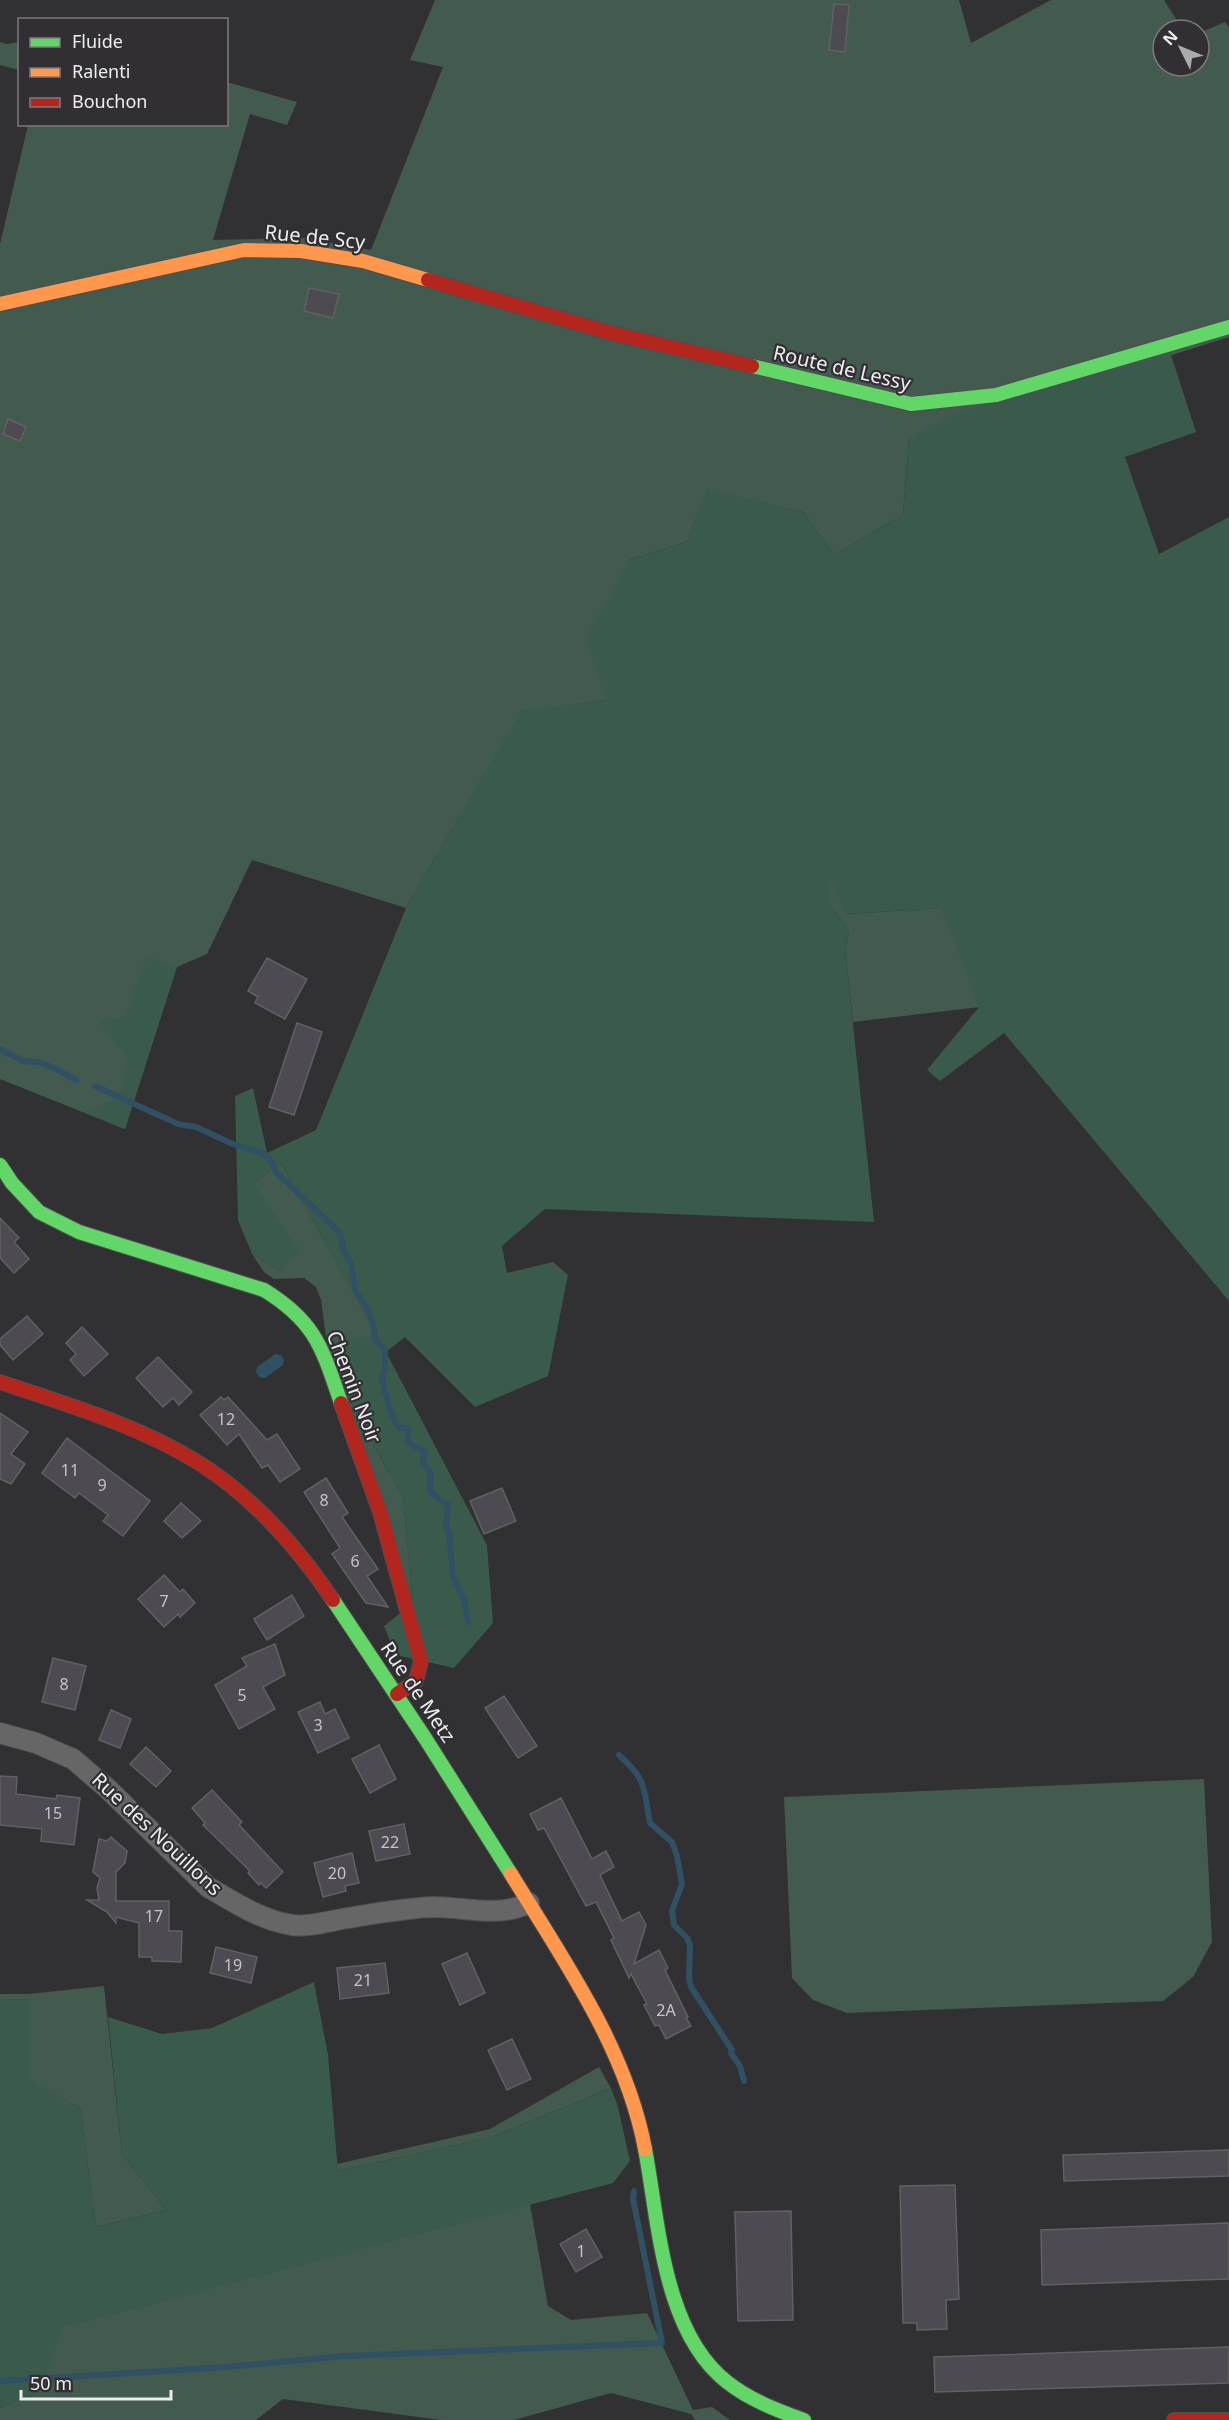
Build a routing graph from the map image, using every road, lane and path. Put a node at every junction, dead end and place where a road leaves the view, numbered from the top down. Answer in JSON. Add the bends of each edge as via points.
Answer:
{"nodes":[{"id":1,"x":0,"y":304,"type":"edge"},
{"id":2,"x":586,"y":326,"type":"joint"},
{"id":3,"x":1229,"y":327,"type":"edge"},
{"id":4,"x":0,"y":1165,"type":"edge"},
{"id":5,"x":0,"y":1382,"type":"edge"},
{"id":6,"x":397,"y":1694,"type":"junction"},
{"id":7,"x":0,"y":1733,"type":"edge"},
{"id":8,"x":529,"y":1903,"type":"junction"},
{"id":9,"x":804,"y":2420,"type":"edge"},
{"id":10,"x":1174,"y":2420,"type":"edge"},
{"id":11,"x":1229,"y":2420,"type":"edge"}],
"edges":[{"from":1,"to":2,"type":"street","name":"Rue de Scy","via":[[244,250],[302,251],[363,261]]},
{"from":2,"to":3,"type":"street","name":"Route de Lessy","via":[[911,404],[996,395]]},
{"from":4,"to":6,"type":"street","name":"Chemin Noir","via":[[39,1212],[79,1232],[264,1290],[288,1305],[308,1326],[323,1351],[380,1512],[421,1661],[416,1681]]},
{"from":5,"to":6,"type":"street","name":"Rue de Metz","via":[[150,1438],[223,1480],[268,1520],[307,1564]]},
{"from":6,"to":8,"type":"street","name":"Rue de Metz"},
{"from":7,"to":8,"type":"street","name":"Rue des Nouillons","via":[[73,1759],[208,1887],[270,1918],[292,1925],[313,1924],[399,1909],[498,1911]]},
{"from":8,"to":9,"type":"street","name":"Rue de Metz","via":[[601,2025],[632,2095],[669,2281],[677,2312],[692,2341],[711,2367],[735,2389],[762,2405]]},
{"from":10,"to":11,"type":"street"}]}
